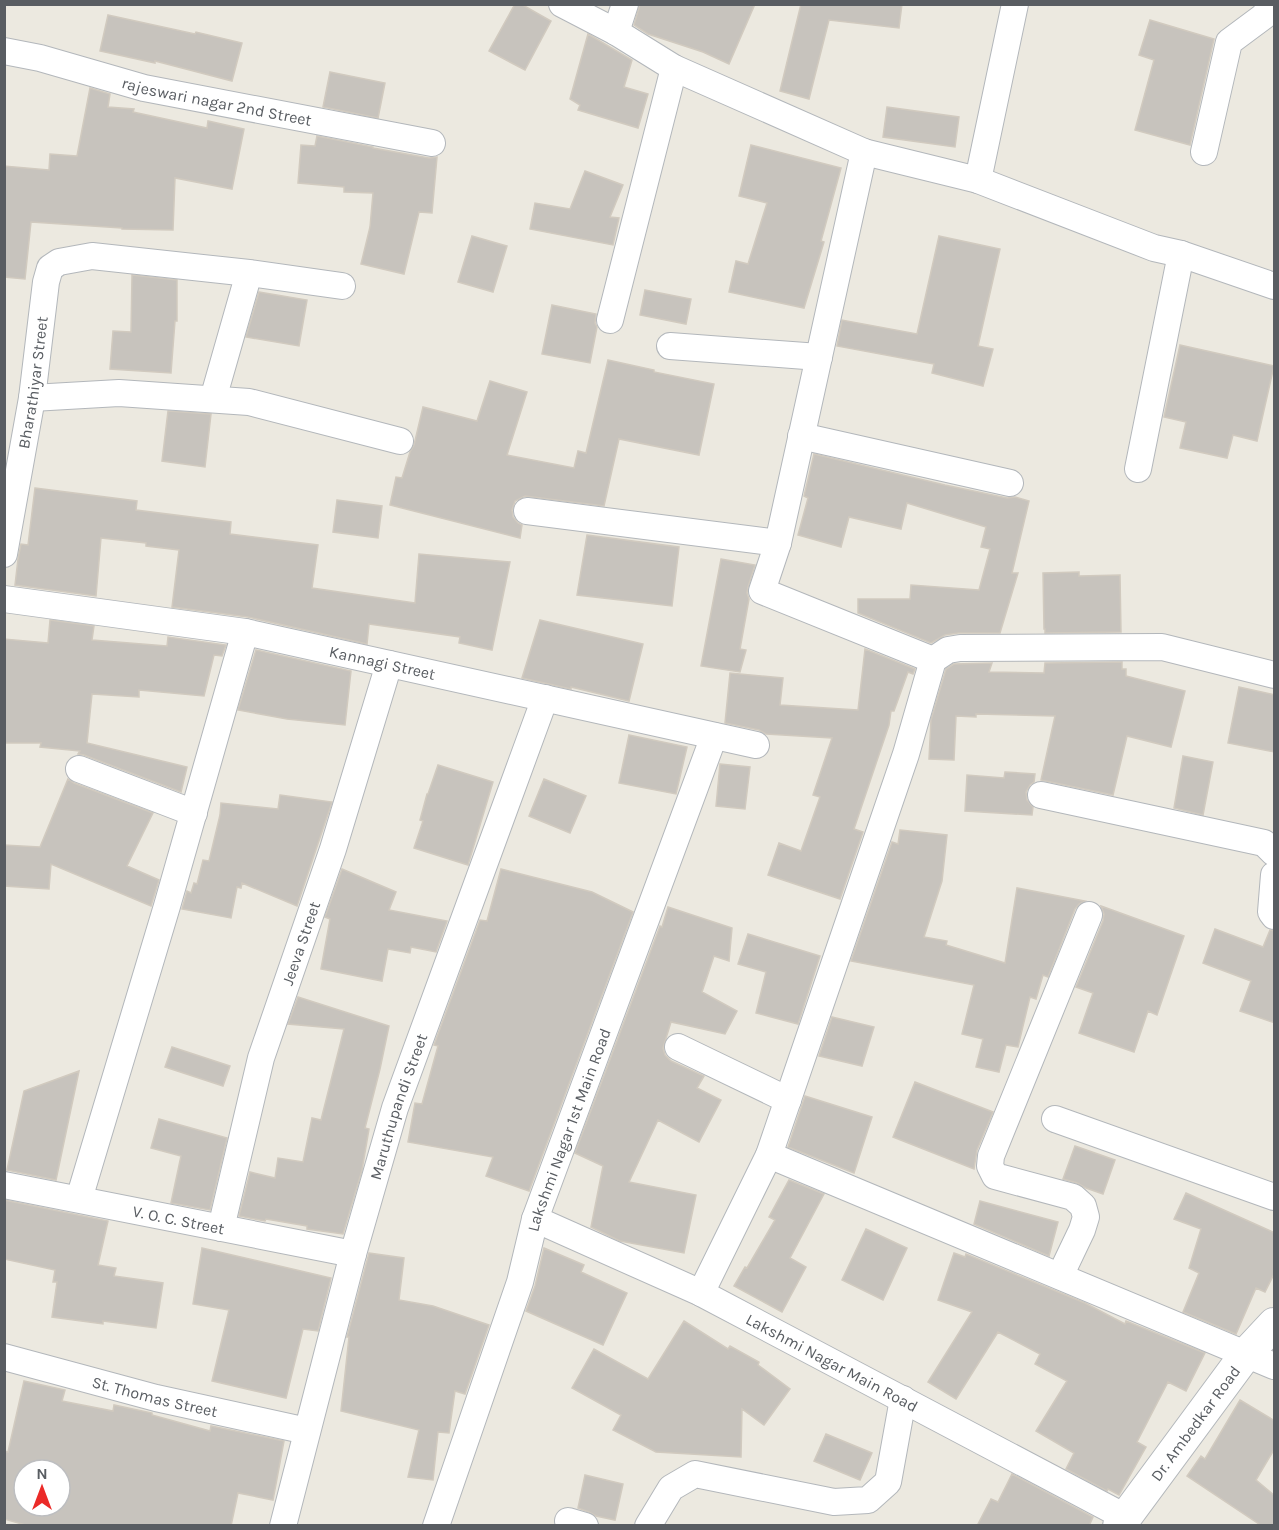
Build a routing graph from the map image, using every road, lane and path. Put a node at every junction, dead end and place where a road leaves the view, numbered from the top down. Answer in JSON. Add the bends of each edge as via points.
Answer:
{"nodes":[{"id":1,"x":562,"y":4,"type":"edge"},
{"id":2,"x":625,"y":4,"type":"edge"},
{"id":3,"x":1015,"y":4,"type":"edge"},
{"id":4,"x":1271,"y":4,"type":"edge"},
{"id":5,"x":616,"y":32,"type":"junction"},
{"id":6,"x":4,"y":51,"type":"edge"},
{"id":7,"x":674,"y":68,"type":"junction"},
{"id":8,"x":432,"y":143,"type":"dead end"},
{"id":9,"x":864,"y":152,"type":"junction"},
{"id":10,"x":1204,"y":152,"type":"dead end"},
{"id":11,"x":978,"y":180,"type":"junction"},
{"id":12,"x":1181,"y":254,"type":"junction"},
{"id":13,"x":249,"y":273,"type":"junction"},
{"id":14,"x":342,"y":286,"type":"dead end"},
{"id":15,"x":1275,"y":286,"type":"edge"},
{"id":16,"x":610,"y":321,"type":"dead end"},
{"id":17,"x":670,"y":346,"type":"dead end"},
{"id":18,"x":819,"y":357,"type":"junction"},
{"id":19,"x":32,"y":398,"type":"junction"},
{"id":20,"x":213,"y":399,"type":"junction"},
{"id":21,"x":801,"y":436,"type":"junction"},
{"id":22,"x":400,"y":441,"type":"dead end"},
{"id":23,"x":1138,"y":469,"type":"dead end"},
{"id":24,"x":1010,"y":483,"type":"dead end"},
{"id":25,"x":526,"y":511,"type":"dead end"},
{"id":26,"x":778,"y":543,"type":"junction"},
{"id":27,"x":4,"y":554,"type":"edge"},
{"id":28,"x":4,"y":599,"type":"edge"},
{"id":29,"x":245,"y":632,"type":"junction"},
{"id":30,"x":933,"y":660,"type":"junction"},
{"id":31,"x":389,"y":664,"type":"junction"},
{"id":32,"x":1275,"y":675,"type":"edge"},
{"id":33,"x":545,"y":698,"type":"junction"},
{"id":34,"x":714,"y":736,"type":"junction"},
{"id":35,"x":756,"y":745,"type":"dead end"},
{"id":36,"x":79,"y":770,"type":"dead end"},
{"id":37,"x":1041,"y":795,"type":"dead end"},
{"id":38,"x":194,"y":813,"type":"junction"},
{"id":39,"x":1275,"y":853,"type":"edge"},
{"id":40,"x":1275,"y":875,"type":"edge"},
{"id":41,"x":1089,"y":915,"type":"dead end"},
{"id":42,"x":1275,"y":916,"type":"edge"},
{"id":43,"x":678,"y":1047,"type":"dead end"},
{"id":44,"x":788,"y":1100,"type":"junction"},
{"id":45,"x":1055,"y":1119,"type":"dead end"},
{"id":46,"x":769,"y":1155,"type":"junction"},
{"id":47,"x":4,"y":1185,"type":"edge"},
{"id":48,"x":1275,"y":1197,"type":"edge"},
{"id":49,"x":79,"y":1199,"type":"junction"},
{"id":50,"x":535,"y":1219,"type":"junction"},
{"id":51,"x":221,"y":1227,"type":"junction"},
{"id":52,"x":353,"y":1254,"type":"junction"},
{"id":53,"x":1060,"y":1276,"type":"junction"},
{"id":54,"x":701,"y":1293,"type":"junction"},
{"id":55,"x":1275,"y":1324,"type":"edge"},
{"id":56,"x":1246,"y":1354,"type":"junction"},
{"id":57,"x":4,"y":1357,"type":"edge"},
{"id":58,"x":1275,"y":1366,"type":"edge"},
{"id":59,"x":903,"y":1399,"type":"junction"},
{"id":60,"x":307,"y":1431,"type":"junction"},
{"id":61,"x":1122,"y":1521,"type":"edge"},
{"id":62,"x":283,"y":1526,"type":"edge"},
{"id":63,"x":436,"y":1526,"type":"edge"},
{"id":64,"x":648,"y":1526,"type":"edge"}],
"edges":[{"from":1,"to":5,"type":"street"},
{"from":2,"to":5,"type":"street"},
{"from":3,"to":11,"type":"street"},
{"from":4,"to":10,"type":"street","via":[[1264,16],[1229,42]]},
{"from":5,"to":7,"type":"street"},
{"from":6,"to":8,"type":"street","name":"rajeswari nagar 2nd Street","via":[[144,88]]},
{"from":7,"to":9,"type":"street"},
{"from":7,"to":16,"type":"street"},
{"from":9,"to":11,"type":"street"},
{"from":9,"to":18,"type":"street"},
{"from":11,"to":12,"type":"street","via":[[1154,248]]},
{"from":12,"to":15,"type":"street"},
{"from":12,"to":23,"type":"street"},
{"from":13,"to":14,"type":"street"},
{"from":13,"to":19,"type":"street","name":"Bharathiyar Street","via":[[92,256],[59,262],[50,268],[46,282]]},
{"from":13,"to":20,"type":"street"},
{"from":17,"to":18,"type":"street"},
{"from":18,"to":21,"type":"street"},
{"from":19,"to":20,"type":"street","via":[[119,393]]},
{"from":19,"to":27,"type":"street","name":"Bharathiyar Street"},
{"from":20,"to":22,"type":"street","via":[[249,402]]},
{"from":21,"to":24,"type":"street"},
{"from":21,"to":26,"type":"street"},
{"from":25,"to":26,"type":"street"},
{"from":26,"to":30,"type":"street","via":[[762,591]]},
{"from":28,"to":29,"type":"street","name":"Kannagi Street"},
{"from":29,"to":31,"type":"street","name":"Kannagi Street"},
{"from":29,"to":38,"type":"street"},
{"from":30,"to":32,"type":"street","via":[[948,650],[960,648],[1162,647]]},
{"from":30,"to":44,"type":"street","via":[[906,754]]},
{"from":31,"to":33,"type":"street","name":"Kannagi Street"},
{"from":31,"to":51,"type":"street","name":"Jeeva Street","via":[[333,849],[261,1058]]},
{"from":33,"to":34,"type":"street","name":"Kannagi Street"},
{"from":33,"to":52,"type":"street","name":"Maruthupandi Street","via":[[395,1108]]},
{"from":34,"to":35,"type":"street","name":"Kannagi Street"},
{"from":34,"to":50,"type":"street","name":"Lakshmi Nagar 1st Main Road"},
{"from":36,"to":38,"type":"street"},
{"from":37,"to":39,"type":"street","via":[[1264,843]]},
{"from":38,"to":49,"type":"street"},
{"from":40,"to":42,"type":"street","via":[[1271,912]]},
{"from":41,"to":53,"type":"street","via":[[990,1166],[995,1176],[1073,1197],[1083,1206],[1086,1217],[1082,1230]]},
{"from":43,"to":44,"type":"street"},
{"from":44,"to":46,"type":"street"},
{"from":45,"to":48,"type":"street"},
{"from":46,"to":53,"type":"street"},
{"from":46,"to":54,"type":"street"},
{"from":47,"to":49,"type":"street","name":"V. O. C. Street"},
{"from":49,"to":51,"type":"street","name":"V. O. C. Street"},
{"from":50,"to":54,"type":"street","name":"Lakshmi Nagar Main Road"},
{"from":50,"to":63,"type":"street","name":"Lakshmi Nagar 1st Main Road","via":[[520,1282]]},
{"from":51,"to":52,"type":"street","name":"V. O. C. Street"},
{"from":52,"to":60,"type":"street","name":"Maruthupandi Street"},
{"from":53,"to":56,"type":"street"},
{"from":54,"to":59,"type":"street","name":"Lakshmi Nagar Main Road"},
{"from":55,"to":56,"type":"street","name":"Dr. Ambedkar Road"},
{"from":56,"to":58,"type":"street"},
{"from":56,"to":61,"type":"street","name":"Dr. Ambedkar Road"},
{"from":57,"to":60,"type":"street","name":"St. Thomas Street","via":[[156,1398]]},
{"from":59,"to":61,"type":"street","name":"Lakshmi Nagar Main Road"},
{"from":59,"to":64,"type":"street","via":[[888,1482],[868,1500],[834,1502],[695,1474],[671,1488]]},
{"from":60,"to":62,"type":"street","name":"Maruthupandi Street"}]}
